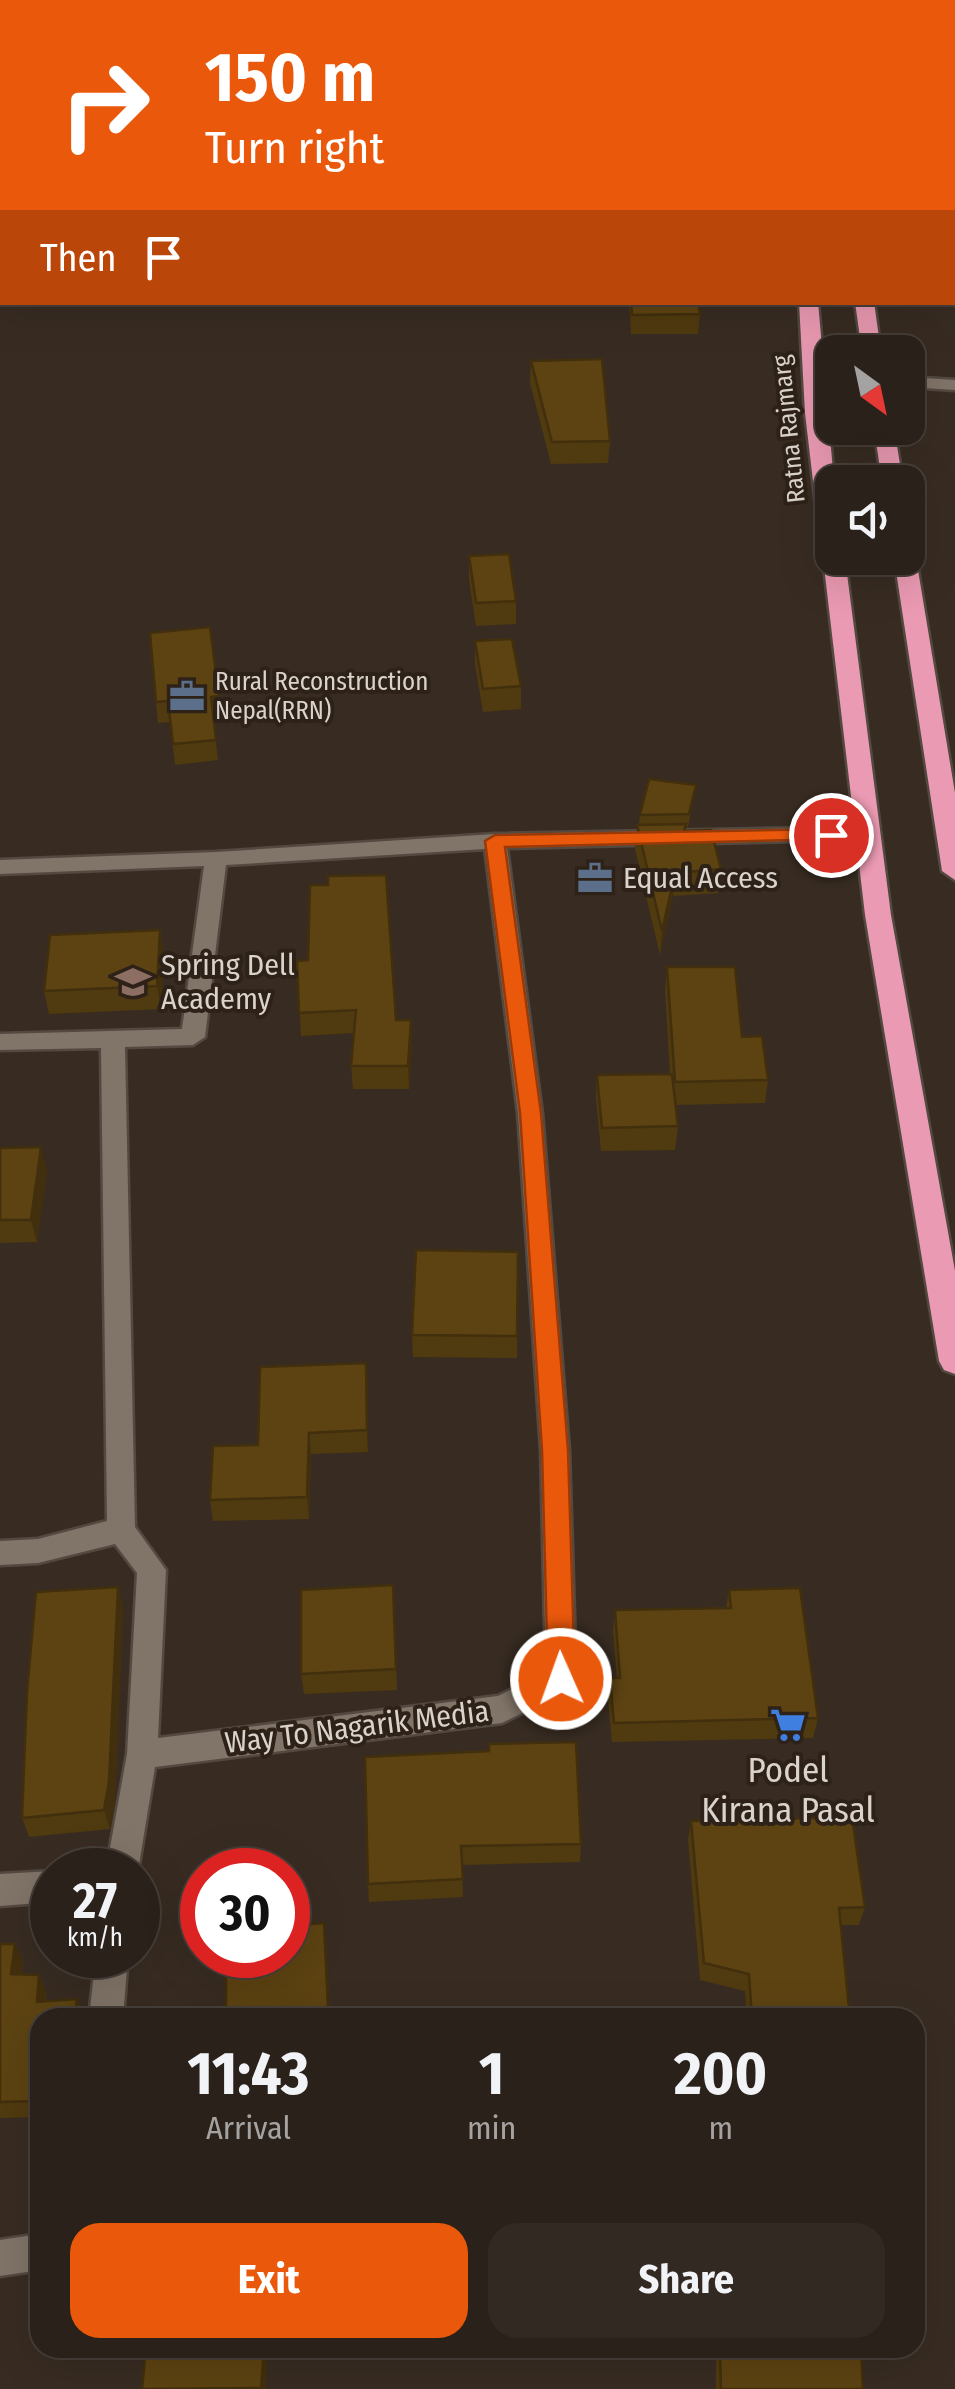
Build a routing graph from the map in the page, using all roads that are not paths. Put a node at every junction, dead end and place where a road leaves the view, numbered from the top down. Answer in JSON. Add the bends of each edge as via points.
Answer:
{"nodes":[{"id":1,"x":808,"y":305,"type":"edge"},
{"id":2,"x":864,"y":305,"type":"edge"},
{"id":3,"x":869,"y":335,"type":"edge"},
{"id":4,"x":925,"y":383,"type":"edge"},
{"id":5,"x":955,"y":385,"type":"edge"},
{"id":6,"x":822,"y":465,"type":"edge"},
{"id":7,"x":836,"y":575,"type":"edge"},
{"id":8,"x":907,"y":575,"type":"edge"},
{"id":9,"x":869,"y":834,"type":"junction"},
{"id":10,"x":495,"y":841,"type":"junction"},
{"id":11,"x":216,"y":859,"type":"junction"},
{"id":12,"x":0,"y":867,"type":"edge"},
{"id":13,"x":955,"y":872,"type":"edge"},
{"id":14,"x":114,"y":1039,"type":"junction"},
{"id":15,"x":0,"y":1042,"type":"edge"},
{"id":16,"x":955,"y":1361,"type":"edge"},
{"id":17,"x":121,"y":1530,"type":"junction"},
{"id":18,"x":0,"y":1553,"type":"edge"},
{"id":19,"x":142,"y":1754,"type":"junction"},
{"id":20,"x":126,"y":1848,"type":"edge"},
{"id":21,"x":30,"y":1888,"type":"edge"},
{"id":22,"x":0,"y":1890,"type":"edge"},
{"id":23,"x":110,"y":1978,"type":"edge"},
{"id":24,"x":107,"y":2008,"type":"edge"},
{"id":25,"x":30,"y":2254,"type":"edge"},
{"id":26,"x":0,"y":2258,"type":"edge"}],
"edges":[{"from":1,"to":6,"type":"highway","name":"Ratna Rajmarg"},
{"from":2,"to":3,"type":"highway"},
{"from":4,"to":5,"type":"street"},
{"from":7,"to":9,"type":"highway"},
{"from":8,"to":13,"type":"highway"},
{"from":9,"to":10,"type":"street"},
{"from":9,"to":16,"type":"highway"},
{"from":10,"to":11,"type":"street"},
{"from":10,"to":19,"type":"street","name":"Way To Nagarik Media","via":[[530,1113],[555,1450],[561,1679],[502,1709]]},
{"from":11,"to":12,"type":"street"},
{"from":11,"to":14,"type":"street","via":[[192,1037]]},
{"from":14,"to":15,"type":"street"},
{"from":14,"to":17,"type":"street"},
{"from":17,"to":18,"type":"street"},
{"from":17,"to":19,"type":"street","via":[[152,1570]]},
{"from":19,"to":20,"type":"street"},
{"from":21,"to":22,"type":"street"},
{"from":23,"to":24,"type":"street"},
{"from":25,"to":26,"type":"street"}]}
